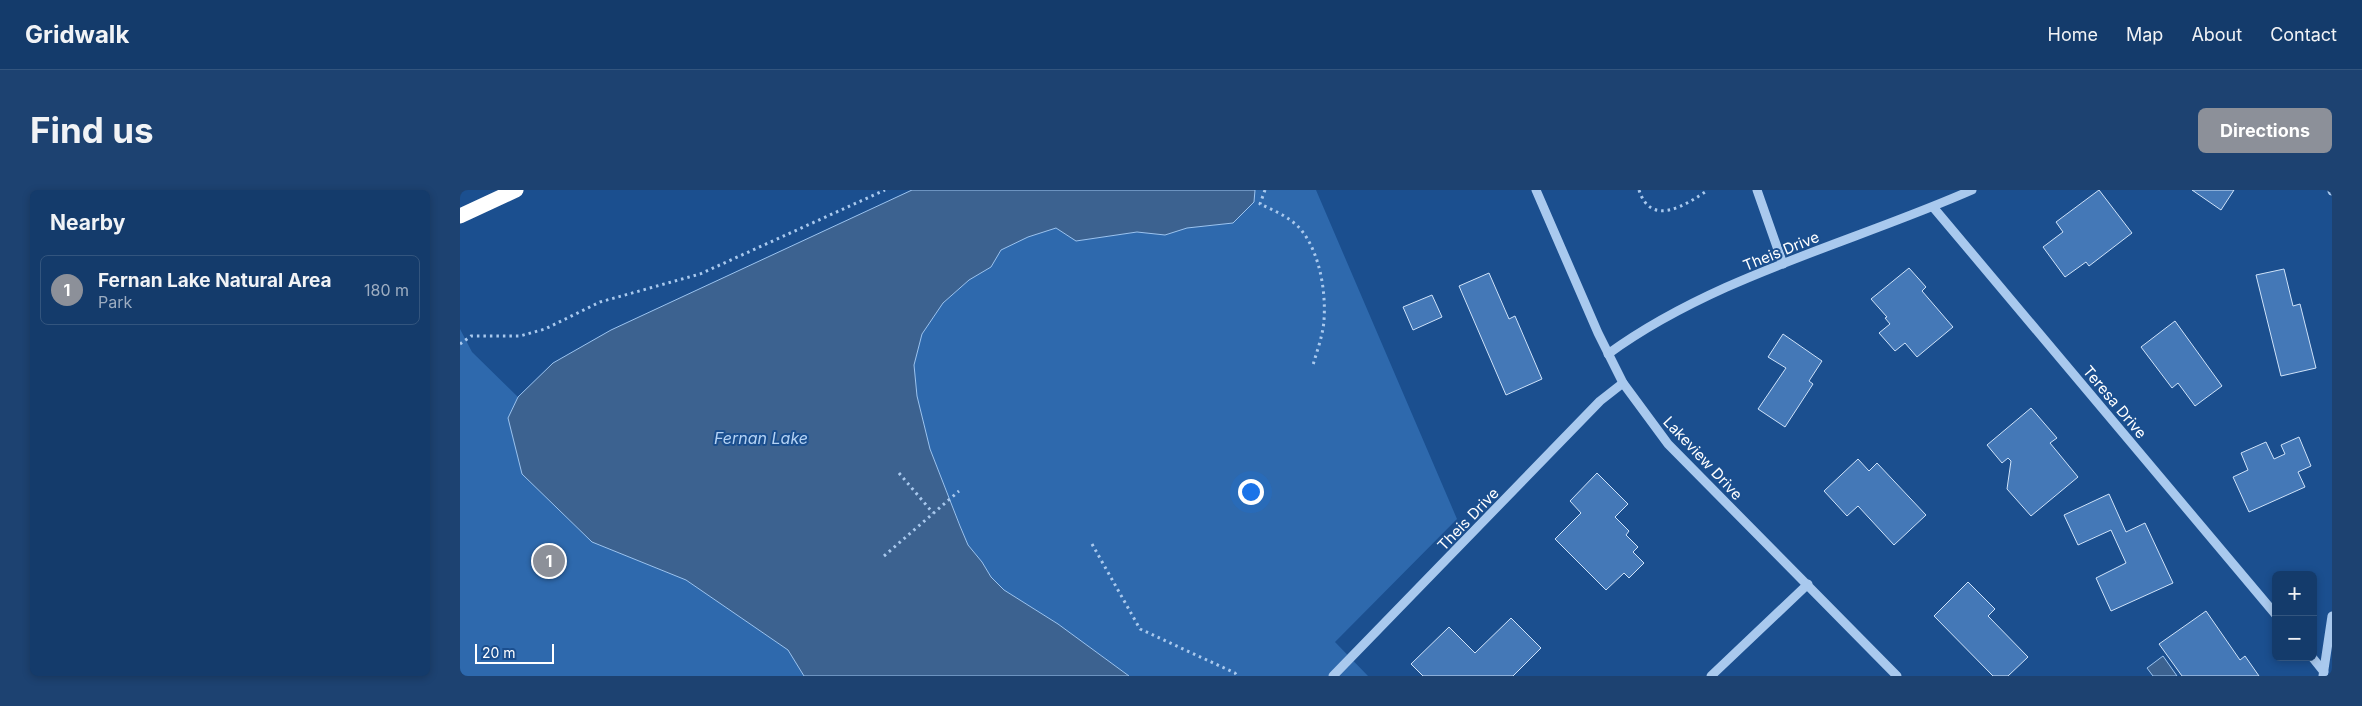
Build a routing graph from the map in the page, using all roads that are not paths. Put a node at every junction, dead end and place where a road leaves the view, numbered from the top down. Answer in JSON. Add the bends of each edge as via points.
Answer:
{"nodes":[{"id":1,"x":516,"y":190,"type":"edge"},
{"id":2,"x":1536,"y":190,"type":"edge"},
{"id":3,"x":1757,"y":190,"type":"edge"},
{"id":4,"x":1972,"y":190,"type":"edge"},
{"id":5,"x":1933,"y":208,"type":"junction"},
{"id":6,"x":460,"y":216,"type":"edge"},
{"id":7,"x":1783,"y":264,"type":"junction"},
{"id":8,"x":1608,"y":354,"type":"junction"},
{"id":9,"x":1622,"y":383,"type":"junction"},
{"id":10,"x":1808,"y":584,"type":"junction"},
{"id":11,"x":2272,"y":609,"type":"edge"},
{"id":12,"x":2332,"y":616,"type":"edge"},
{"id":13,"x":2315,"y":661,"type":"edge"},
{"id":14,"x":2324,"y":674,"type":"edge"},
{"id":15,"x":1333,"y":676,"type":"edge"},
{"id":16,"x":1711,"y":676,"type":"edge"},
{"id":17,"x":1897,"y":676,"type":"edge"}],
"edges":[{"from":1,"to":6,"type":"highway"},
{"from":2,"to":8,"type":"street","name":"Lakeview Drive"},
{"from":3,"to":7,"type":"street"},
{"from":4,"to":5,"type":"street","name":"Theis Drive"},
{"from":5,"to":7,"type":"street","name":"Theis Drive"},
{"from":5,"to":11,"type":"street","name":"Teresa Drive"},
{"from":7,"to":8,"type":"street","name":"Theis Drive","via":[[1697,300],[1633,335]]},
{"from":8,"to":9,"type":"street","name":"Lakeview Drive"},
{"from":9,"to":10,"type":"street","name":"Lakeview Drive","via":[[1668,444]]},
{"from":9,"to":15,"type":"street","name":"Theis Drive","via":[[1600,401]]},
{"from":10,"to":16,"type":"street"},
{"from":10,"to":17,"type":"street","name":"Lakeview Drive"},
{"from":12,"to":14,"type":"street"},
{"from":13,"to":14,"type":"street"}]}
